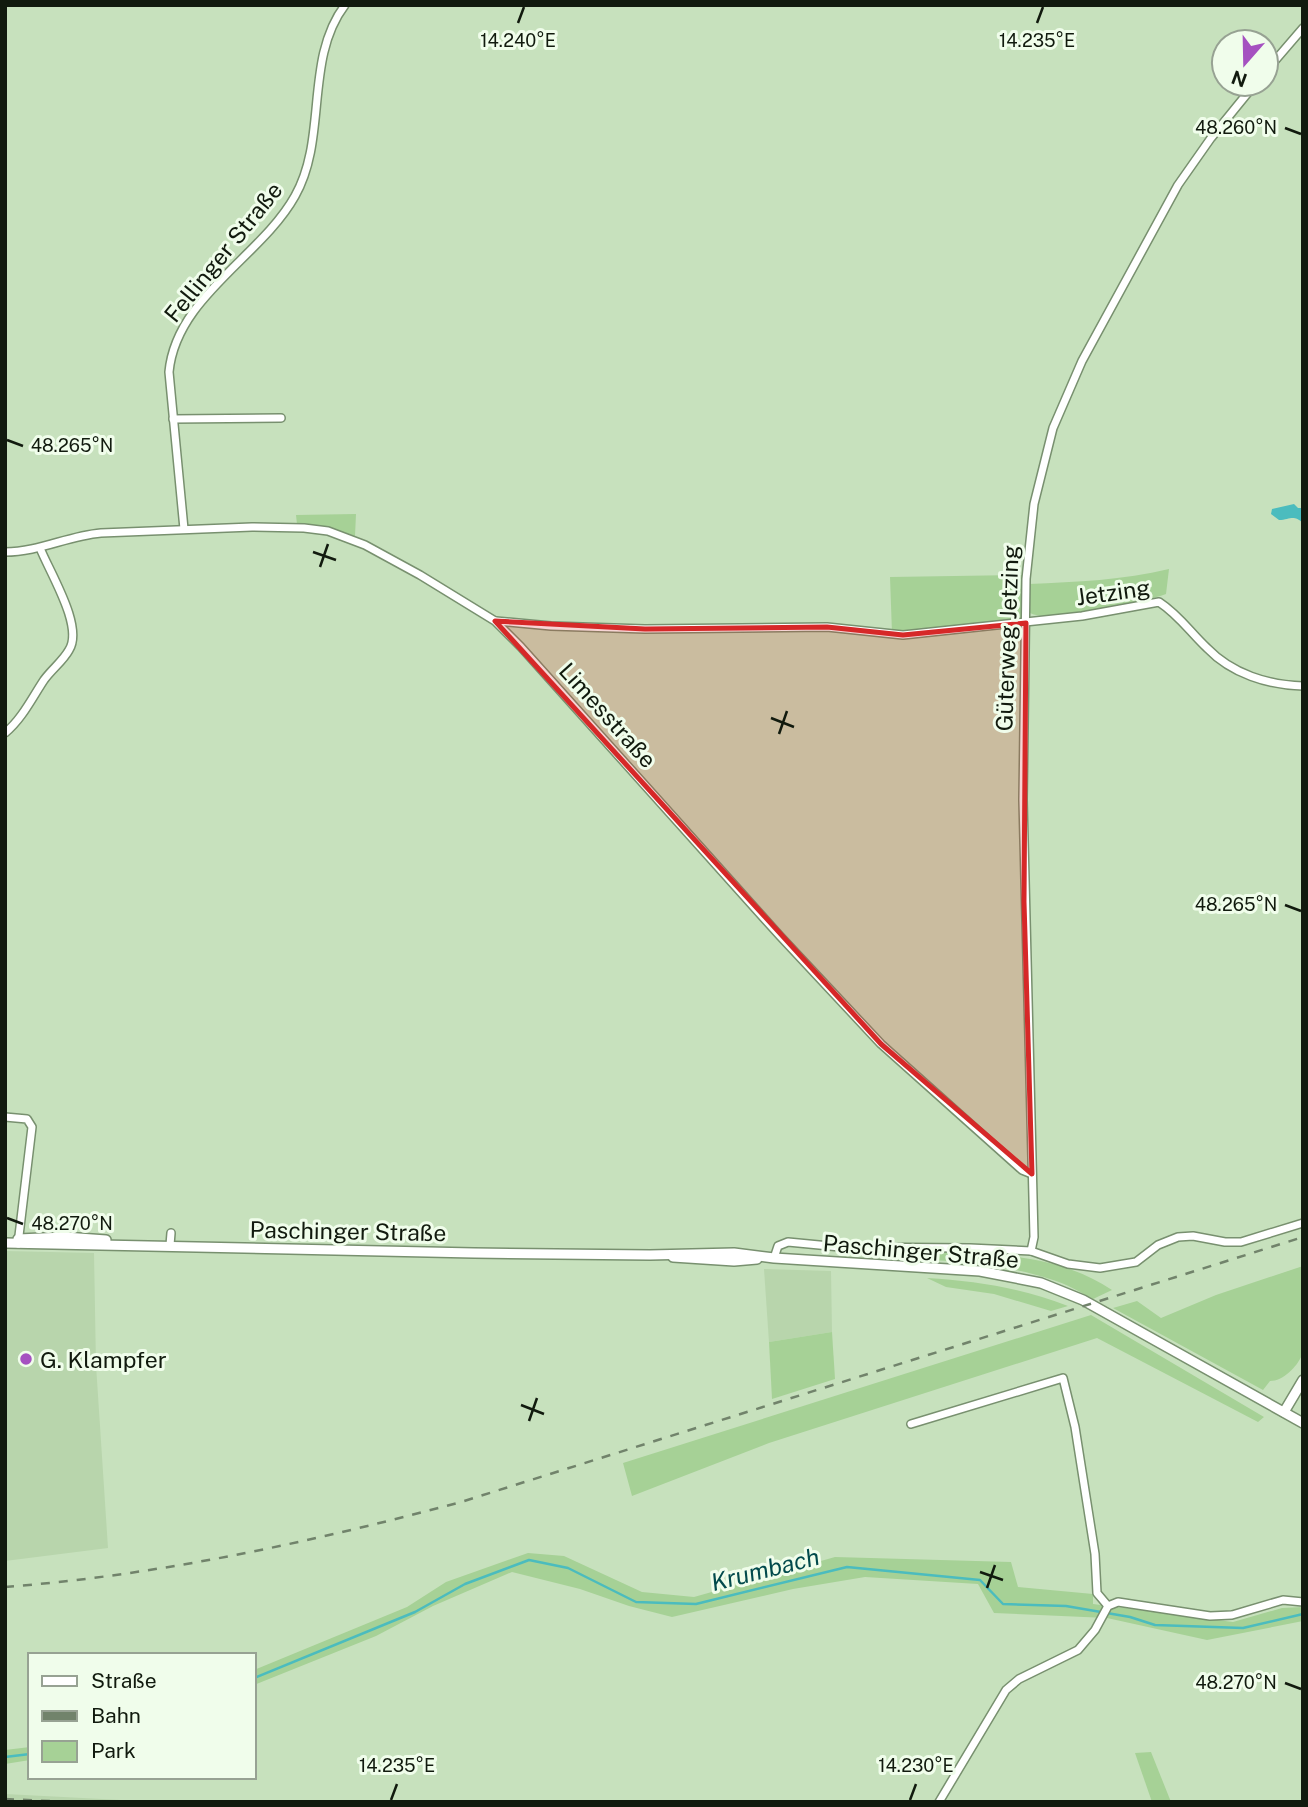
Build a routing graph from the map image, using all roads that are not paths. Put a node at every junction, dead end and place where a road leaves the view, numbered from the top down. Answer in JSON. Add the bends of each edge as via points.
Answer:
{"nodes":[{"id":1,"x":345,"y":5,"type":"edge"},
{"id":2,"x":1303,"y":28,"type":"edge"},
{"id":3,"x":1280,"y":55,"type":"edge"},
{"id":4,"x":1243,"y":98,"type":"edge"},
{"id":5,"x":281,"y":418,"type":"dead end"},
{"id":6,"x":173,"y":419,"type":"junction"},
{"id":7,"x":184,"y":529,"type":"junction"},
{"id":8,"x":40,"y":548,"type":"junction"},
{"id":9,"x":5,"y":552,"type":"edge"},
{"id":10,"x":495,"y":621,"type":"junction"},
{"id":11,"x":1026,"y":623,"type":"junction"},
{"id":12,"x":1303,"y":685,"type":"edge"},
{"id":13,"x":5,"y":733,"type":"edge"},
{"id":14,"x":5,"y":1117,"type":"edge"},
{"id":15,"x":1032,"y":1174,"type":"junction"},
{"id":16,"x":1303,"y":1223,"type":"edge"},
{"id":17,"x":171,"y":1233,"type":"dead end"},
{"id":18,"x":18,"y":1241,"type":"junction"},
{"id":19,"x":5,"y":1242,"type":"edge"},
{"id":20,"x":170,"y":1245,"type":"junction"},
{"id":21,"x":1031,"y":1251,"type":"junction"},
{"id":22,"x":774,"y":1258,"type":"junction"},
{"id":23,"x":1303,"y":1380,"type":"edge"},
{"id":24,"x":1284,"y":1412,"type":"junction"},
{"id":25,"x":911,"y":1423,"type":"dead end"},
{"id":26,"x":1303,"y":1423,"type":"edge"},
{"id":27,"x":1303,"y":1602,"type":"edge"},
{"id":28,"x":1108,"y":1606,"type":"junction"},
{"id":29,"x":939,"y":1802,"type":"edge"}],
"edges":[{"from":1,"to":6,"type":"street","name":"Fellinger Straße","via":[[324,56],[310,153],[299,187],[281,216],[193,312],[176,338],[169,372]]},
{"from":2,"to":3,"type":"street"},
{"from":4,"to":11,"type":"street","name":"Güterweg Jetzing","via":[[1178,185],[1072,382],[1047,448],[1034,504]]},
{"from":5,"to":6,"type":"street"},
{"from":6,"to":7,"type":"street","name":"Fellinger Straße"},
{"from":7,"to":8,"type":"street","name":"Limesstraße","via":[[78,535]]},
{"from":7,"to":10,"type":"street","name":"Limesstraße","via":[[304,528],[341,535],[411,569]]},
{"from":8,"to":9,"type":"street","name":"Limesstraße"},
{"from":8,"to":13,"type":"street","via":[[71,618],[74,637],[69,652]]},
{"from":10,"to":11,"type":"street","name":"Jetzing","via":[[645,629],[827,627],[903,635]]},
{"from":10,"to":15,"type":"street","name":"Limesstraße","via":[[873,1036],[1022,1170]]},
{"from":11,"to":12,"type":"street","name":"Jetzing","via":[[1159,602],[1208,650],[1241,672],[1269,682]]},
{"from":11,"to":15,"type":"street","name":"Güterweg Jetzing","via":[[1024,876]]},
{"from":14,"to":18,"type":"street","via":[[27,1119],[32,1126]]},
{"from":15,"to":21,"type":"street","name":"Güterweg Jetzing"},
{"from":16,"to":21,"type":"street","via":[[1241,1242],[1178,1237],[1136,1262],[1111,1267],[1079,1266]]},
{"from":17,"to":20,"type":"street"},
{"from":18,"to":19,"type":"street","name":"Paschinger Straße"},
{"from":18,"to":20,"type":"street","name":"Paschinger Straße","via":[[65,1237]]},
{"from":20,"to":22,"type":"street","name":"Paschinger Straße","via":[[650,1255],[734,1261]]},
{"from":21,"to":22,"type":"street","via":[[788,1242],[778,1246]]},
{"from":22,"to":24,"type":"street","name":"Paschinger Straße","via":[[980,1271],[1041,1283],[1103,1311]]},
{"from":23,"to":24,"type":"street"},
{"from":24,"to":26,"type":"street","name":"Paschinger Straße"},
{"from":25,"to":28,"type":"street","via":[[1063,1378],[1075,1427],[1097,1593]]},
{"from":27,"to":28,"type":"street","via":[[1283,1601],[1210,1616],[1118,1602]]},
{"from":28,"to":29,"type":"street","via":[[1078,1650],[1006,1690]]}]}
